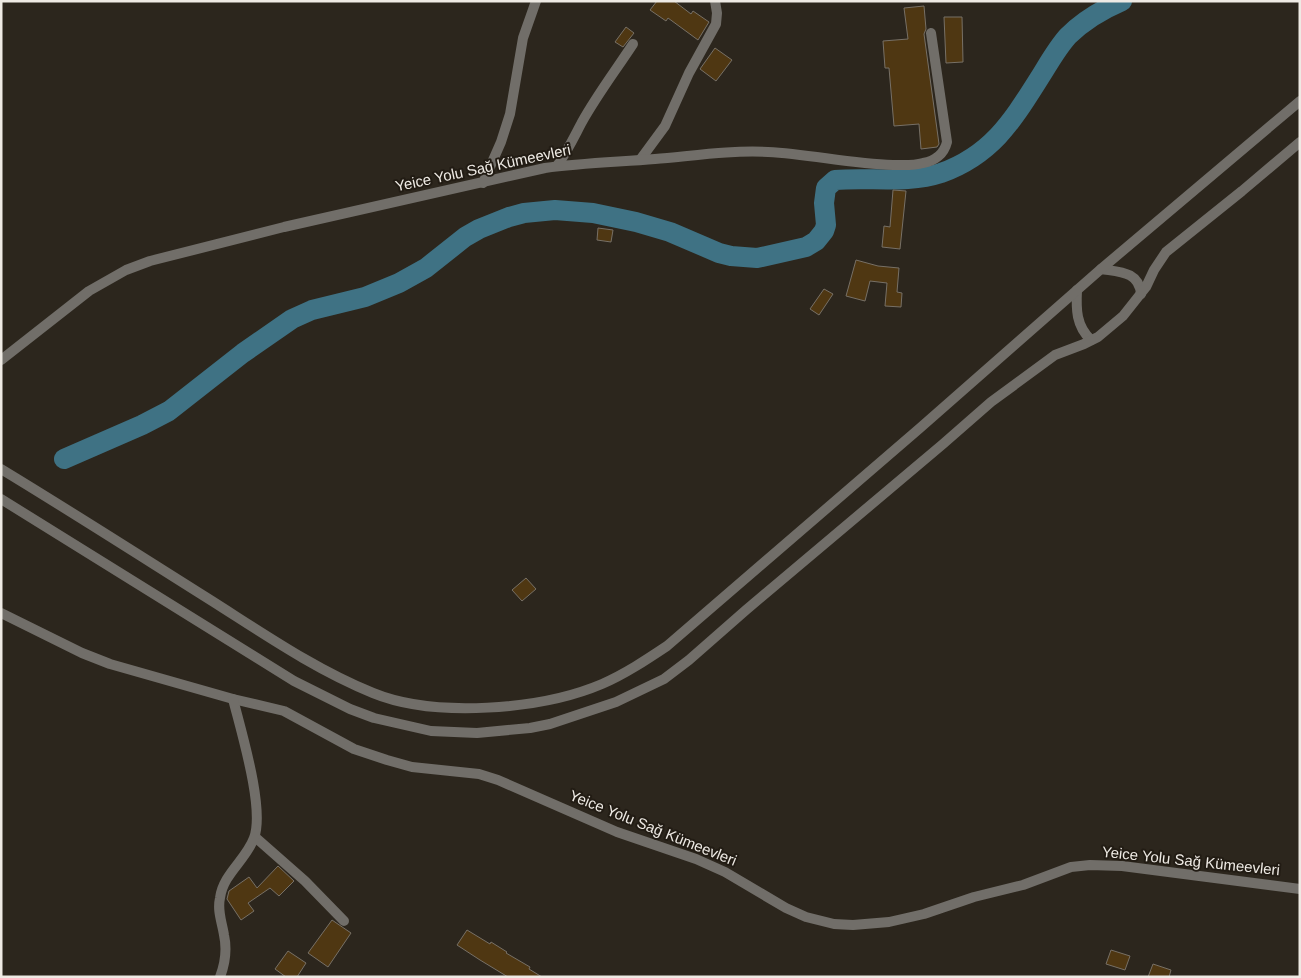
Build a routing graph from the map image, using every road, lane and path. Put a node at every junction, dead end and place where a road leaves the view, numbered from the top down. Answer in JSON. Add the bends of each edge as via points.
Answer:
{"nodes":[{"id":1,"x":536,"y":1,"type":"edge"},
{"id":2,"x":714,"y":1,"type":"edge"},
{"id":3,"x":931,"y":33,"type":"dead end"},
{"id":4,"x":633,"y":44,"type":"dead end"},
{"id":5,"x":1300,"y":101,"type":"edge"},
{"id":6,"x":1300,"y":142,"type":"edge"},
{"id":7,"x":640,"y":160,"type":"junction"},
{"id":8,"x":557,"y":166,"type":"junction"},
{"id":9,"x":482,"y":183,"type":"junction"},
{"id":10,"x":1100,"y":269,"type":"junction"},
{"id":11,"x":1077,"y":290,"type":"junction"},
{"id":12,"x":1141,"y":294,"type":"junction"},
{"id":13,"x":1091,"y":340,"type":"junction"},
{"id":14,"x":1,"y":360,"type":"edge"},
{"id":15,"x":1,"y":469,"type":"edge"},
{"id":16,"x":1,"y":499,"type":"edge"},
{"id":17,"x":1,"y":613,"type":"edge"},
{"id":18,"x":233,"y":699,"type":"junction"},
{"id":19,"x":255,"y":837,"type":"junction"},
{"id":20,"x":1300,"y":889,"type":"edge"},
{"id":21,"x":344,"y":921,"type":"dead end"},
{"id":22,"x":220,"y":977,"type":"edge"}],
"edges":[{"from":1,"to":9,"type":"street","via":[[523,38],[510,114]]},
{"from":2,"to":7,"type":"street","via":[[716,24],[664,126]]},
{"from":3,"to":7,"type":"street","name":"Yeice Yolu Sağ Kümeevleri","via":[[947,136],[945,148],[923,164],[875,164],[744,151]]},
{"from":4,"to":8,"type":"street"},
{"from":5,"to":10,"type":"street"},
{"from":6,"to":12,"type":"street","via":[[1166,252]]},
{"from":7,"to":8,"type":"street","name":"Yeice Yolu Sağ Kümeevleri"},
{"from":8,"to":9,"type":"street","name":"Yeice Yolu Sağ Kümeevleri"},
{"from":9,"to":14,"type":"street","name":"Yeice Yolu Sağ Kümeevleri","via":[[150,261],[126,270],[89,291]]},
{"from":10,"to":11,"type":"street"},
{"from":10,"to":12,"type":"street","via":[[1132,276],[1140,286]]},
{"from":11,"to":13,"type":"street","via":[[1077,317],[1083,332]]},
{"from":11,"to":15,"type":"street","via":[[667,646],[602,684],[533,703],[477,708],[430,706],[373,693],[311,662]]},
{"from":12,"to":13,"type":"street","via":[[1123,316]]},
{"from":13,"to":16,"type":"street","via":[[1055,356],[991,402],[664,679],[594,711],[530,728],[477,733],[430,731],[350,709],[294,681]]},
{"from":17,"to":18,"type":"street","name":"Yeice Yolu Sağ Kümeevleri","via":[[110,664]]},
{"from":18,"to":19,"type":"street","via":[[254,789]]},
{"from":18,"to":20,"type":"street","name":"Yeice Yolu Sağ Kümeevleri","via":[[284,711],[354,749],[387,760],[412,767],[479,774],[498,780],[617,832],[703,862],[786,908],[834,924],[889,922],[924,914],[1023,885],[1071,867],[1090,865],[1122,866]]},
{"from":19,"to":21,"type":"street"},
{"from":19,"to":22,"type":"street","via":[[220,895],[218,908],[226,951]]}]}
